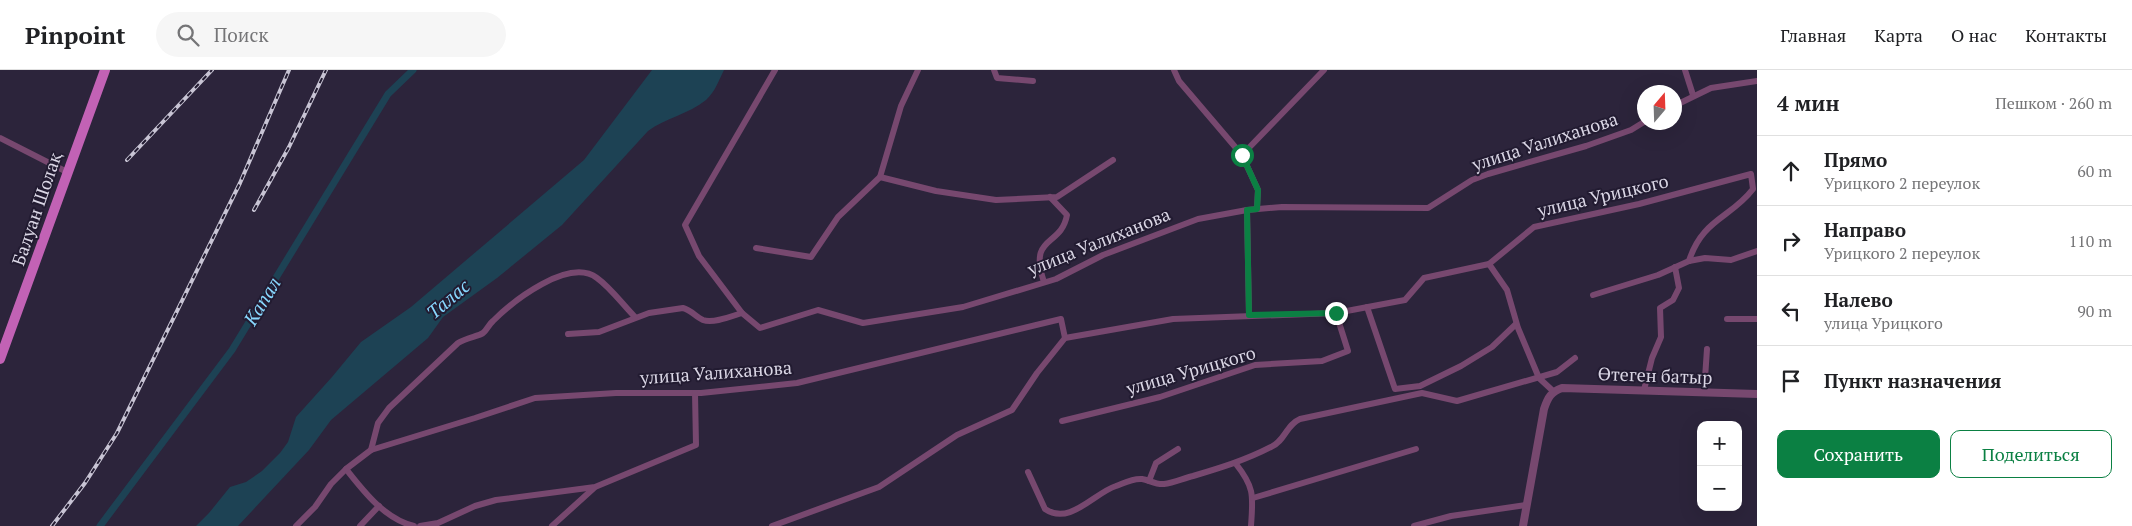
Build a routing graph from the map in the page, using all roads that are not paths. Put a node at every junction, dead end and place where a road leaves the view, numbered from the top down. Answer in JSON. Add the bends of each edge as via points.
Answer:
{"nodes":[{"id":1,"x":104,"y":70,"type":"edge"},
{"id":2,"x":775,"y":70,"type":"edge"},
{"id":3,"x":918,"y":70,"type":"edge"},
{"id":4,"x":994,"y":70,"type":"edge"},
{"id":5,"x":1174,"y":70,"type":"edge"},
{"id":6,"x":1324,"y":70,"type":"edge"},
{"id":7,"x":1685,"y":70,"type":"edge"},
{"id":8,"x":1033,"y":81,"type":"dead end"},
{"id":9,"x":1757,"y":81,"type":"edge"},
{"id":10,"x":1693,"y":95,"type":"junction"},
{"id":11,"x":1682,"y":101,"type":"edge"},
{"id":12,"x":1637,"y":126,"type":"edge"},
{"id":13,"x":0,"y":138,"type":"edge"},
{"id":14,"x":1242,"y":155,"type":"junction"},
{"id":15,"x":1113,"y":160,"type":"dead end"},
{"id":16,"x":67,"y":172,"type":"junction"},
{"id":17,"x":880,"y":177,"type":"junction"},
{"id":18,"x":1050,"y":197,"type":"junction"},
{"id":19,"x":1257,"y":209,"type":"junction"},
{"id":20,"x":1247,"y":210,"type":"junction"},
{"id":21,"x":756,"y":248,"type":"dead end"},
{"id":22,"x":1757,"y":251,"type":"edge"},
{"id":23,"x":1689,"y":261,"type":"junction"},
{"id":24,"x":1489,"y":264,"type":"junction"},
{"id":25,"x":1675,"y":267,"type":"junction"},
{"id":26,"x":1044,"y":282,"type":"junction"},
{"id":27,"x":1593,"y":295,"type":"dead end"},
{"id":28,"x":1368,"y":307,"type":"junction"},
{"id":29,"x":742,"y":313,"type":"junction"},
{"id":30,"x":1336,"y":313,"type":"junction"},
{"id":31,"x":1249,"y":315,"type":"junction"},
{"id":32,"x":635,"y":317,"type":"junction"},
{"id":33,"x":1727,"y":319,"type":"dead end"},
{"id":34,"x":1757,"y":319,"type":"edge"},
{"id":35,"x":1516,"y":324,"type":"junction"},
{"id":36,"x":568,"y":334,"type":"dead end"},
{"id":37,"x":1065,"y":338,"type":"junction"},
{"id":38,"x":1707,"y":349,"type":"dead end"},
{"id":39,"x":1575,"y":358,"type":"dead end"},
{"id":40,"x":0,"y":359,"type":"edge"},
{"id":41,"x":1539,"y":378,"type":"junction"},
{"id":42,"x":1644,"y":390,"type":"junction"},
{"id":43,"x":1553,"y":391,"type":"junction"},
{"id":44,"x":695,"y":393,"type":"junction"},
{"id":45,"x":1704,"y":393,"type":"junction"},
{"id":46,"x":1757,"y":394,"type":"edge"},
{"id":47,"x":1062,"y":421,"type":"dead end"},
{"id":48,"x":1178,"y":449,"type":"dead end"},
{"id":49,"x":1416,"y":449,"type":"dead end"},
{"id":50,"x":371,"y":450,"type":"junction"},
{"id":51,"x":1236,"y":464,"type":"junction"},
{"id":52,"x":346,"y":469,"type":"junction"},
{"id":53,"x":1028,"y":472,"type":"dead end"},
{"id":54,"x":1149,"y":481,"type":"junction"},
{"id":55,"x":595,"y":487,"type":"junction"},
{"id":56,"x":1253,"y":498,"type":"junction"},
{"id":57,"x":1526,"y":505,"type":"junction"},
{"id":58,"x":379,"y":506,"type":"junction"},
{"id":59,"x":296,"y":526,"type":"edge"},
{"id":60,"x":360,"y":526,"type":"edge"},
{"id":61,"x":414,"y":526,"type":"edge"},
{"id":62,"x":420,"y":526,"type":"edge"},
{"id":63,"x":552,"y":526,"type":"edge"},
{"id":64,"x":772,"y":526,"type":"edge"},
{"id":65,"x":1251,"y":526,"type":"edge"},
{"id":66,"x":1414,"y":526,"type":"edge"},
{"id":67,"x":1523,"y":526,"type":"edge"}],
"edges":[{"from":1,"to":16,"type":"main road","name":"Балуан Шолақ"},
{"from":2,"to":29,"type":"street","via":[[685,225],[699,256]]},
{"from":3,"to":17,"type":"street","via":[[901,106]]},
{"from":4,"to":8,"type":"street","via":[[997,78]]},
{"from":5,"to":14,"type":"street","via":[[1179,81]]},
{"from":6,"to":14,"type":"street"},
{"from":7,"to":10,"type":"street"},
{"from":9,"to":10,"type":"street","via":[[1711,88]]},
{"from":10,"to":11,"type":"street"},
{"from":12,"to":19,"type":"street","name":"улица Уалиханова","via":[[1586,146],[1472,180],[1428,208],[1282,206]]},
{"from":13,"to":16,"type":"street"},
{"from":14,"to":19,"type":"street","via":[[1258,190]]},
{"from":15,"to":18,"type":"street","via":[[1057,197]]},
{"from":16,"to":40,"type":"main road","name":"Балуан Шолақ"},
{"from":17,"to":18,"type":"street","via":[[936,191],[996,200]]},
{"from":17,"to":21,"type":"street","via":[[838,217],[812,257]]},
{"from":18,"to":26,"type":"street","via":[[1067,214],[1065,225],[1042,247],[1038,264]]},
{"from":19,"to":20,"type":"street","name":"улица Уалиханова"},
{"from":20,"to":26,"type":"street","name":"улица Уалиханова","via":[[1198,219],[1103,255]]},
{"from":20,"to":31,"type":"street"},
{"from":22,"to":23,"type":"street","via":[[1731,260],[1705,258]]},
{"from":23,"to":24,"type":"street","name":"улица Урицкого","via":[[1705,230],[1753,189],[1751,174],[1639,204],[1534,227]]},
{"from":23,"to":25,"type":"street"},
{"from":24,"to":28,"type":"street","name":"улица Урицкого","via":[[1424,278],[1405,300]]},
{"from":24,"to":35,"type":"street","via":[[1507,290]]},
{"from":25,"to":27,"type":"street"},
{"from":25,"to":42,"type":"street","via":[[1679,288],[1673,300],[1660,308],[1661,338]]},
{"from":26,"to":29,"type":"street","name":"улица Уалиханова","via":[[963,307],[863,323],[818,310],[760,328]]},
{"from":28,"to":30,"type":"street","name":"улица Урицкого"},
{"from":28,"to":35,"type":"street","via":[[1395,389],[1420,386],[1461,366],[1492,346]]},
{"from":29,"to":32,"type":"street","via":[[709,321],[683,308]]},
{"from":30,"to":31,"type":"street","name":"улица Урицкого"},
{"from":30,"to":47,"type":"street","name":"улица Урицкого","via":[[1348,351],[1322,361],[1255,365],[1160,397]]},
{"from":31,"to":37,"type":"street","name":"улица Урицкого","via":[[1173,318]]},
{"from":32,"to":36,"type":"street","via":[[600,332]]},
{"from":32,"to":50,"type":"street","via":[[596,277],[566,273],[547,282],[510,306],[483,333],[458,343],[389,408],[378,423]]},
{"from":33,"to":34,"type":"street"},
{"from":35,"to":41,"type":"street"},
{"from":37,"to":44,"type":"street","name":"улица Уалиханова","via":[[1061,319],[797,383]]},
{"from":37,"to":64,"type":"street","via":[[1012,410],[957,435],[879,487]]},
{"from":38,"to":45,"type":"street"},
{"from":39,"to":41,"type":"street","via":[[1557,372]]},
{"from":41,"to":43,"type":"street"},
{"from":41,"to":51,"type":"street","via":[[1458,401],[1422,393],[1300,419],[1292,422],[1282,440],[1274,446]]},
{"from":42,"to":43,"type":"street","name":"Өтеген батыр","via":[[1562,388]]},
{"from":42,"to":45,"type":"street","name":"Өтеген батыр"},
{"from":43,"to":57,"type":"street","via":[[1544,409]]},
{"from":44,"to":50,"type":"street","name":"улица Уалиханова","via":[[535,398]]},
{"from":44,"to":55,"type":"street","via":[[696,445]]},
{"from":45,"to":46,"type":"street","name":"Өтеген батыр"},
{"from":48,"to":54,"type":"street","via":[[1156,463]]},
{"from":49,"to":56,"type":"street"},
{"from":50,"to":52,"type":"street","name":"улица Уалиханова"},
{"from":51,"to":54,"type":"street","via":[[1163,484]]},
{"from":51,"to":56,"type":"street","via":[[1248,480]]},
{"from":52,"to":58,"type":"street"},
{"from":52,"to":59,"type":"street","name":"улица Уалиханова"},
{"from":53,"to":54,"type":"street","via":[[1046,509],[1055,514],[1084,507],[1113,487],[1131,480]]},
{"from":55,"to":62,"type":"street","via":[[496,500],[438,523]]},
{"from":55,"to":63,"type":"street"},
{"from":56,"to":65,"type":"street"},
{"from":57,"to":66,"type":"street","via":[[1451,516]]},
{"from":57,"to":67,"type":"street"},
{"from":58,"to":60,"type":"street"},
{"from":58,"to":61,"type":"street","via":[[403,523]]}]}
